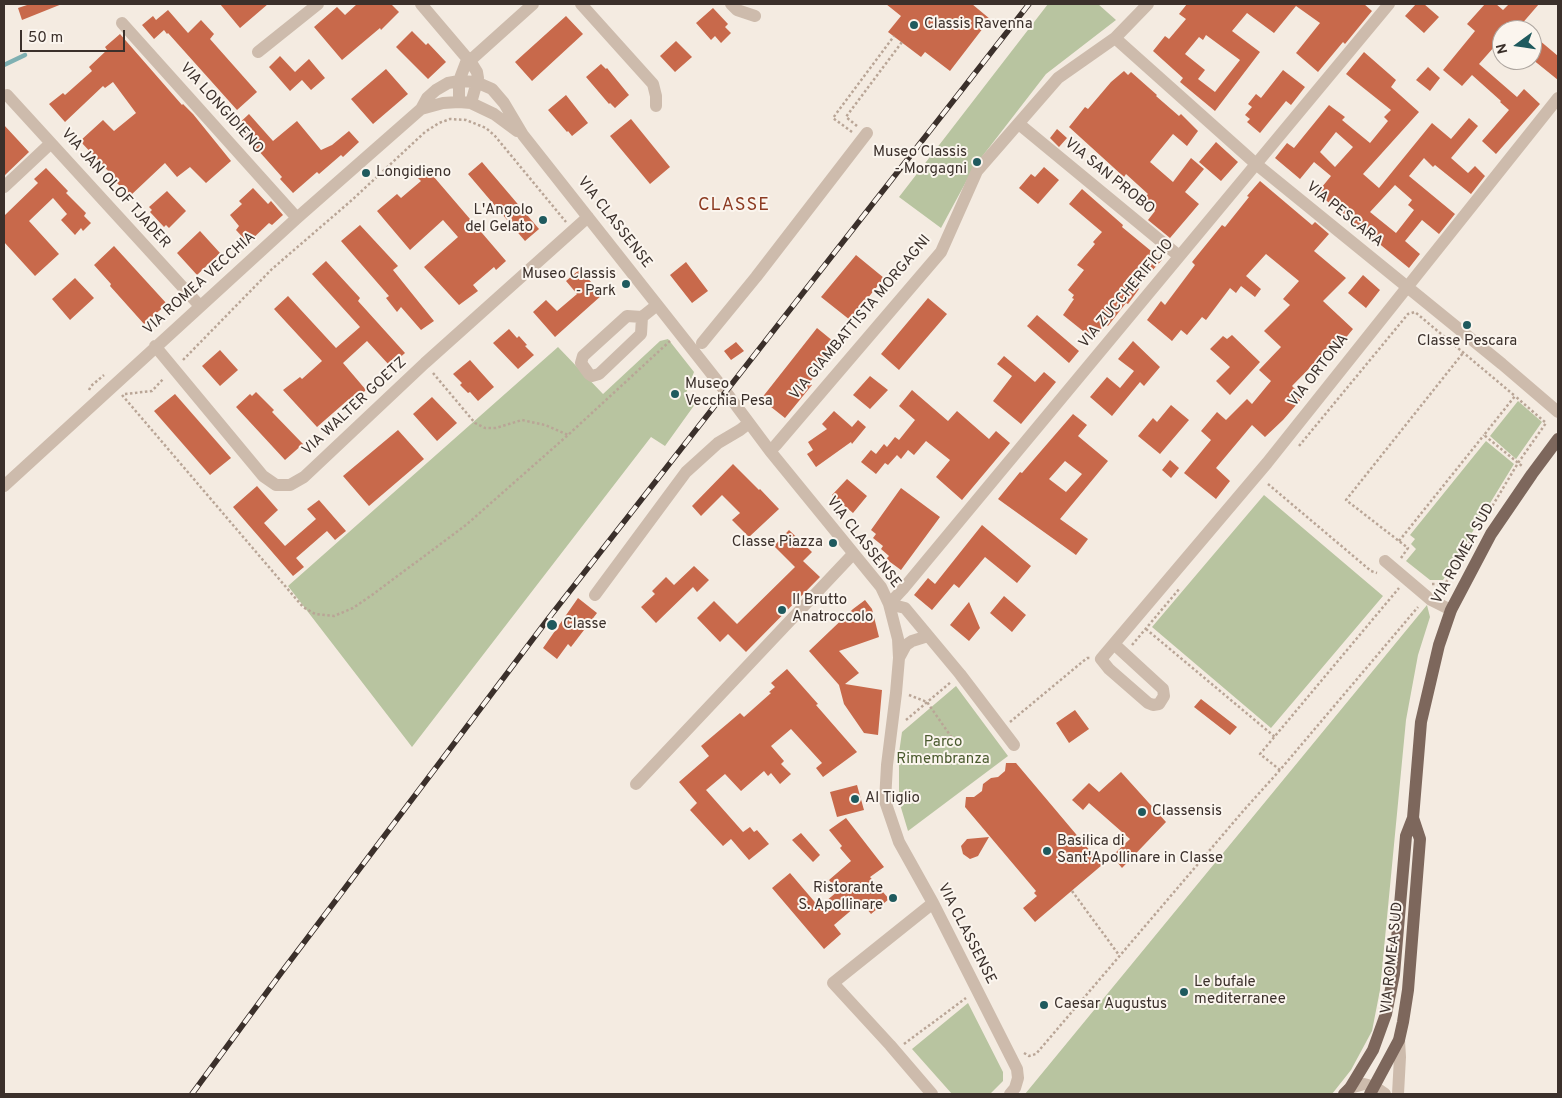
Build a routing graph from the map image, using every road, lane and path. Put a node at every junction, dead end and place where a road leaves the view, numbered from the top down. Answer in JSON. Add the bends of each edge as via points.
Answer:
{"nodes":[{"id":1,"x":318,"y":4,"type":"edge"},
{"id":2,"x":421,"y":4,"type":"edge"},
{"id":3,"x":534,"y":4,"type":"edge"},
{"id":4,"x":581,"y":4,"type":"edge"},
{"id":5,"x":731,"y":4,"type":"edge"},
{"id":6,"x":1148,"y":4,"type":"edge"},
{"id":7,"x":1389,"y":4,"type":"edge"},
{"id":8,"x":755,"y":16,"type":"dead end"},
{"id":9,"x":122,"y":22,"type":"dead end"},
{"id":10,"x":894,"y":36,"type":"dead end"},
{"id":11,"x":1115,"y":38,"type":"junction"},
{"id":12,"x":902,"y":42,"type":"dead end"},
{"id":13,"x":258,"y":52,"type":"dead end"},
{"id":14,"x":467,"y":60,"type":"junction"},
{"id":15,"x":459,"y":81,"type":"junction"},
{"id":16,"x":476,"y":82,"type":"junction"},
{"id":17,"x":7,"y":95,"type":"dead end"},
{"id":18,"x":1558,"y":98,"type":"edge"},
{"id":19,"x":465,"y":102,"type":"junction"},
{"id":20,"x":656,"y":106,"type":"dead end"},
{"id":21,"x":421,"y":108,"type":"junction"},
{"id":22,"x":1019,"y":124,"type":"junction"},
{"id":23,"x":523,"y":135,"type":"junction"},
{"id":24,"x":864,"y":136,"type":"junction"},
{"id":25,"x":51,"y":143,"type":"junction"},
{"id":26,"x":1256,"y":164,"type":"junction"},
{"id":27,"x":4,"y":187,"type":"edge"},
{"id":28,"x":588,"y":217,"type":"junction"},
{"id":29,"x":297,"y":218,"type":"junction"},
{"id":30,"x":562,"y":228,"type":"dead end"},
{"id":31,"x":1179,"y":256,"type":"junction"},
{"id":32,"x":1407,"y":286,"type":"junction"},
{"id":33,"x":658,"y":305,"type":"junction"},
{"id":34,"x":200,"y":306,"type":"junction"},
{"id":35,"x":642,"y":317,"type":"junction"},
{"id":36,"x":671,"y":340,"type":"dead end"},
{"id":37,"x":702,"y":343,"type":"dead end"},
{"id":38,"x":155,"y":346,"type":"junction"},
{"id":39,"x":1463,"y":353,"type":"junction"},
{"id":40,"x":425,"y":363,"type":"junction"},
{"id":41,"x":174,"y":369,"type":"junction"},
{"id":42,"x":117,"y":390,"type":"junction"},
{"id":43,"x":1515,"y":396,"type":"junction"},
{"id":44,"x":1558,"y":412,"type":"edge"},
{"id":45,"x":748,"y":423,"type":"junction"},
{"id":46,"x":568,"y":435,"type":"junction"},
{"id":47,"x":1484,"y":435,"type":"junction"},
{"id":48,"x":1558,"y":439,"type":"edge"},
{"id":49,"x":1296,"y":450,"type":"dead end"},
{"id":50,"x":770,"y":451,"type":"junction"},
{"id":51,"x":1518,"y":463,"type":"junction"},
{"id":52,"x":1271,"y":470,"type":"junction"},
{"id":53,"x":1532,"y":474,"type":"junction"},
{"id":54,"x":4,"y":486,"type":"edge"},
{"id":55,"x":1489,"y":512,"type":"dead end"},
{"id":56,"x":1474,"y":536,"type":"dead end"},
{"id":57,"x":1399,"y":541,"type":"junction"},
{"id":58,"x":853,"y":554,"type":"junction"},
{"id":59,"x":1400,"y":560,"type":"dead end"},
{"id":60,"x":1385,"y":561,"type":"dead end"},
{"id":61,"x":1379,"y":573,"type":"dead end"},
{"id":62,"x":1184,"y":583,"type":"dead end"},
{"id":63,"x":1428,"y":584,"type":"dead end"},
{"id":64,"x":1400,"y":587,"type":"dead end"},
{"id":65,"x":595,"y":595,"type":"dead end"},
{"id":66,"x":889,"y":604,"type":"junction"},
{"id":67,"x":1420,"y":604,"type":"dead end"},
{"id":68,"x":1451,"y":610,"type":"junction"},
{"id":69,"x":1146,"y":629,"type":"junction"},
{"id":70,"x":928,"y":636,"type":"junction"},
{"id":71,"x":1114,"y":644,"type":"junction"},
{"id":72,"x":1125,"y":654,"type":"junction"},
{"id":73,"x":899,"y":658,"type":"junction"},
{"id":74,"x":1101,"y":659,"type":"junction"},
{"id":75,"x":960,"y":674,"type":"junction"},
{"id":76,"x":905,"y":695,"type":"dead end"},
{"id":77,"x":927,"y":702,"type":"junction"},
{"id":78,"x":1009,"y":722,"type":"dead end"},
{"id":79,"x":891,"y":732,"type":"junction"},
{"id":80,"x":1275,"y":737,"type":"junction"},
{"id":81,"x":952,"y":738,"type":"dead end"},
{"id":82,"x":1014,"y":746,"type":"dead end"},
{"id":83,"x":1280,"y":770,"type":"junction"},
{"id":84,"x":636,"y":784,"type":"dead end"},
{"id":85,"x":1413,"y":818,"type":"junction"},
{"id":86,"x":1072,"y":891,"type":"dead end"},
{"id":87,"x":932,"y":903,"type":"junction"},
{"id":88,"x":1119,"y":955,"type":"junction"},
{"id":89,"x":967,"y":997,"type":"dead end"},
{"id":90,"x":1399,"y":1040,"type":"junction"},
{"id":91,"x":895,"y":1051,"type":"junction"},
{"id":92,"x":1036,"y":1054,"type":"dead end"},
{"id":93,"x":1347,"y":1091,"type":"edge"},
{"id":94,"x":1377,"y":1092,"type":"edge"},
{"id":95,"x":932,"y":1094,"type":"edge"},
{"id":96,"x":1010,"y":1094,"type":"edge"},
{"id":97,"x":1398,"y":1094,"type":"edge"}],
"edges":[{"from":1,"to":13,"type":"street"},
{"from":2,"to":14,"type":"street"},
{"from":3,"to":14,"type":"street"},
{"from":4,"to":20,"type":"street","via":[[652,84]]},
{"from":5,"to":8,"type":"street","via":[[744,14]]},
{"from":6,"to":11,"type":"street","name":"VIA GIAMBATTISTA MORGAGNI"},
{"from":7,"to":26,"type":"street","name":"VIA ZUCCHERIFICIO"},
{"from":9,"to":29,"type":"street","name":"VIA LONGIDIENO"},
{"from":10,"to":24,"type":"path","via":[[833,118]]},
{"from":11,"to":22,"type":"street","name":"VIA GIAMBATTISTA MORGAGNI","via":[[1058,78]]},
{"from":11,"to":26,"type":"street","name":"VIA PESCARA"},
{"from":12,"to":24,"type":"path","via":[[846,117]]},
{"from":14,"to":15,"type":"street"},
{"from":14,"to":16,"type":"street","via":[[477,72]]},
{"from":15,"to":16,"type":"street","name":"VIA CLASSENSE"},
{"from":15,"to":19,"type":"street"},
{"from":15,"to":21,"type":"street","name":"VIA ROMEA VECCHIA","via":[[440,87]]},
{"from":16,"to":19,"type":"street"},
{"from":16,"to":23,"type":"street","name":"VIA CLASSENSE","via":[[492,89],[504,102]]},
{"from":17,"to":25,"type":"street","name":"VIA JAN OLOF TJADER"},
{"from":18,"to":32,"type":"street","name":"VIA ORTONA"},
{"from":19,"to":21,"type":"street"},
{"from":19,"to":23,"type":"street","name":"VIA CLASSENSE","via":[[494,114]]},
{"from":21,"to":29,"type":"street","name":"VIA ROMEA VECCHIA"},
{"from":22,"to":31,"type":"street","name":"VIA SAN PROBO"},
{"from":22,"to":50,"type":"street","name":"VIA GIAMBATTISTA MORGAGNI","via":[[978,171],[941,252]]},
{"from":23,"to":28,"type":"street","name":"VIA CLASSENSE"},
{"from":24,"to":37,"type":"street"},
{"from":25,"to":27,"type":"street"},
{"from":25,"to":34,"type":"street","name":"VIA JAN OLOF TJADER"},
{"from":26,"to":31,"type":"street","name":"VIA ZUCCHERIFICIO"},
{"from":26,"to":32,"type":"street","name":"VIA PESCARA"},
{"from":28,"to":33,"type":"street","name":"VIA CLASSENSE"},
{"from":28,"to":40,"type":"street","name":"VIA WALTER GOETZ"},
{"from":29,"to":34,"type":"street","name":"VIA ROMEA VECCHIA"},
{"from":30,"to":41,"type":"path","via":[[567,224],[495,136],[486,128],[466,120],[450,119],[425,132],[272,269]]},
{"from":31,"to":66,"type":"street","name":"VIA ZUCCHERIFICIO"},
{"from":32,"to":44,"type":"street","name":"VIA PESCARA","via":[[1499,368]]},
{"from":32,"to":52,"type":"street","name":"VIA ORTONA"},
{"from":33,"to":35,"type":"street"},
{"from":33,"to":45,"type":"street","name":"VIA CLASSENSE"},
{"from":34,"to":38,"type":"street","name":"VIA ROMEA VECCHIA"},
{"from":35,"to":35,"type":"street","via":[[627,316],[583,356],[581,363],[589,374],[599,374],[641,334]]},
{"from":36,"to":46,"type":"path"},
{"from":38,"to":41,"type":"street","name":"VIA WALTER GOETZ"},
{"from":38,"to":42,"type":"street","name":"VIA ROMEA VECCHIA"},
{"from":39,"to":43,"type":"path"},
{"from":39,"to":49,"type":"path","via":[[1415,312],[1408,314]]},
{"from":39,"to":57,"type":"path","via":[[1346,500]]},
{"from":40,"to":41,"type":"street","name":"VIA WALTER GOETZ","via":[[304,477],[282,486],[263,476]]},
{"from":40,"to":46,"type":"path","via":[[475,423],[485,428],[496,428],[522,420],[545,424]]},
{"from":41,"to":42,"type":"path","via":[[152,391]]},
{"from":42,"to":46,"type":"path","via":[[303,607],[324,616],[334,616],[352,608],[388,584],[466,525]]},
{"from":42,"to":54,"type":"street","name":"VIA ROMEA VECCHIA"},
{"from":43,"to":47,"type":"path"},
{"from":43,"to":51,"type":"path","via":[[1546,423]]},
{"from":45,"to":50,"type":"street","name":"VIA CLASSENSE"},
{"from":45,"to":65,"type":"street","via":[[718,443],[686,472]]},
{"from":47,"to":51,"type":"path"},
{"from":47,"to":57,"type":"path"},
{"from":48,"to":53,"type":"main road","name":"VIA ROMEA SUD"},
{"from":50,"to":58,"type":"street","name":"VIA CLASSENSE"},
{"from":51,"to":53,"type":"path"},
{"from":51,"to":55,"type":"path"},
{"from":52,"to":61,"type":"path","via":[[1268,484],[1371,571]]},
{"from":52,"to":71,"type":"street","name":"VIA ORTONA"},
{"from":53,"to":68,"type":"main road","name":"VIA ROMEA SUD","via":[[1491,534]]},
{"from":56,"to":63,"type":"path","via":[[1445,584]]},
{"from":57,"to":59,"type":"path","via":[[1408,548]]},
{"from":58,"to":66,"type":"street","name":"VIA CLASSENSE","via":[[881,587]]},
{"from":58,"to":84,"type":"street"},
{"from":60,"to":68,"type":"street","via":[[1431,600]]},
{"from":62,"to":69,"type":"path"},
{"from":64,"to":80,"type":"path"},
{"from":66,"to":70,"type":"street","via":[[905,608]]},
{"from":66,"to":73,"type":"street","name":"VIA CLASSENSE"},
{"from":67,"to":83,"type":"path"},
{"from":68,"to":85,"type":"main road","name":"VIA ROMEA SUD","via":[[1421,722]]},
{"from":69,"to":72,"type":"path"},
{"from":69,"to":80,"type":"path"},
{"from":70,"to":73,"type":"street","via":[[912,640]]},
{"from":70,"to":75,"type":"street"},
{"from":71,"to":72,"type":"street"},
{"from":71,"to":74,"type":"street","name":"VIA ORTONA"},
{"from":72,"to":74,"type":"street","via":[[1163,689],[1164,696],[1159,704],[1148,703]]},
{"from":73,"to":79,"type":"street","name":"VIA CLASSENSE"},
{"from":74,"to":78,"type":"path","via":[[1087,658]]},
{"from":75,"to":77,"type":"path"},
{"from":75,"to":82,"type":"street"},
{"from":76,"to":77,"type":"path"},
{"from":77,"to":79,"type":"path"},
{"from":77,"to":81,"type":"path"},
{"from":79,"to":87,"type":"street","name":"VIA CLASSENSE","via":[[886,800],[899,842]]},
{"from":80,"to":83,"type":"path","via":[[1260,754]]},
{"from":83,"to":88,"type":"path"},
{"from":85,"to":90,"type":"main road","name":"VIA ROMEA SUD","via":[[1420,839],[1408,990]]},
{"from":85,"to":93,"type":"main road","name":"VIA ROMEA SUD","via":[[1406,836],[1394,974],[1386,1014],[1373,1050]]},
{"from":86,"to":88,"type":"path"},
{"from":87,"to":91,"type":"street","via":[[833,983]]},
{"from":87,"to":96,"type":"street","name":"VIA CLASSENSE","via":[[1017,1069],[1018,1078]]},
{"from":88,"to":92,"type":"path"},
{"from":89,"to":91,"type":"path"},
{"from":90,"to":94,"type":"main road","name":"VIA ROMEA SUD"},
{"from":90,"to":97,"type":"street"},
{"from":91,"to":95,"type":"street"},
{"from":93,"to":94,"type":"street","via":[[1364,1084]]}]}
